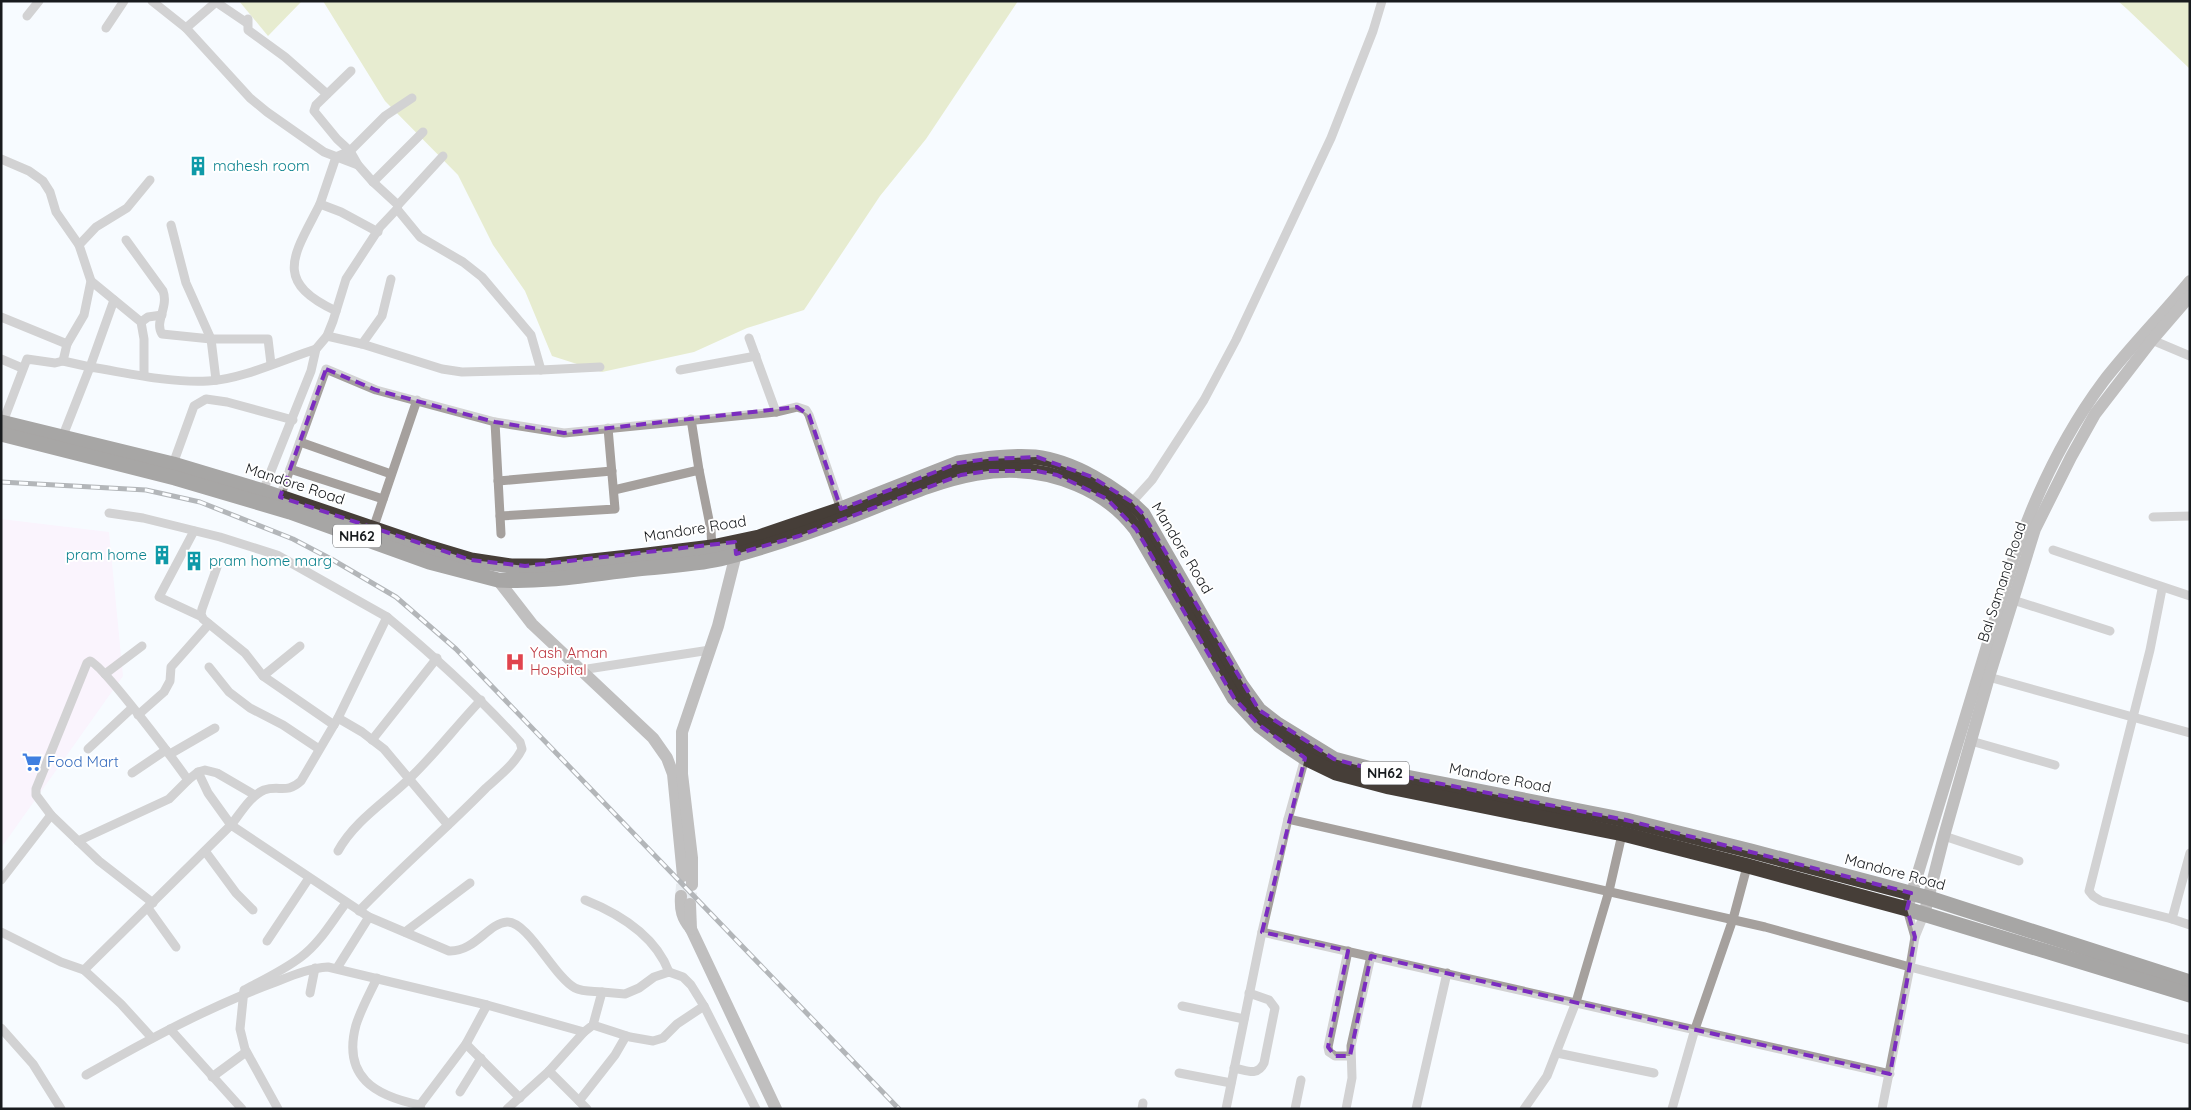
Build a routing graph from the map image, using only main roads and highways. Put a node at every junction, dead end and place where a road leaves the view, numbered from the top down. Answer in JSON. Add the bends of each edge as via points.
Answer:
{"nodes":[{"id":1,"x":2190,"y":281,"type":"edge"},
{"id":2,"x":2190,"y":296,"type":"edge"},
{"id":3,"x":2,"y":426,"type":"edge"},
{"id":4,"x":736,"y":548,"type":"junction"},
{"id":5,"x":713,"y":553,"type":"junction"},
{"id":6,"x":498,"y":580,"type":"junction"},
{"id":7,"x":1984,"y":676,"type":"junction"},
{"id":8,"x":1624,"y":827,"type":"junction"},
{"id":9,"x":1749,"y":859,"type":"junction"},
{"id":10,"x":1911,"y":893,"type":"junction"},
{"id":11,"x":1929,"y":898,"type":"junction"},
{"id":12,"x":686,"y":900,"type":"tunnel mouth"},
{"id":13,"x":1906,"y":910,"type":"junction"},
{"id":14,"x":1924,"y":915,"type":"junction"},
{"id":15,"x":2190,"y":982,"type":"edge"},
{"id":16,"x":2190,"y":995,"type":"edge"},
{"id":17,"x":776,"y":1109,"type":"edge"}],
"edges":[{"from":1,"to":7,"type":"main road","name":"Bal Samand Road","via":[[2102,383],[2064,445],[2025,525]]},
{"from":2,"to":7,"type":"main road","name":"Bal Samand Road","via":[[2095,414],[2071,457],[2035,529]]},
{"from":3,"to":5,"type":"highway","name":"Mandore Road","number":"NH62","via":[[173,464],[471,560],[511,566],[546,566]]},
{"from":3,"to":6,"type":"highway","name":"Mandore Road","number":"NH62","via":[[290,512],[429,562]]},
{"from":4,"to":5,"type":"highway","name":"Mandore Road","number":"NH62"},
{"from":4,"to":6,"type":"main road","via":[[710,650],[682,738],[682,774],[692,858],[687,881],[674,781],[667,758],[652,738],[532,624]]},
{"from":4,"to":8,"type":"highway","name":"Mandore Road","number":"NH62","via":[[799,536],[961,475],[1015,470],[1037,470],[1057,475],[1107,500],[1123,512],[1234,698],[1259,725],[1305,758],[1336,773],[1390,787]]},
{"from":4,"to":8,"type":"highway","name":"Mandore Road","number":"NH62","via":[[958,463],[1016,457],[1037,457],[1060,463],[1109,486],[1143,514],[1241,685],[1259,710],[1295,737],[1334,759],[1386,774]]},
{"from":5,"to":6,"type":"highway","name":"Mandore Road","number":"NH62","via":[[540,580]]},
{"from":7,"to":10,"type":"main road","name":"Bal Samand Road"},
{"from":7,"to":11,"type":"main road","name":"Bal Samand Road","via":[[1971,741]]},
{"from":8,"to":9,"type":"highway","name":"Mandore Road","number":"NH62"},
{"from":9,"to":10,"type":"highway","name":"Mandore Road","number":"NH62"},
{"from":9,"to":13,"type":"highway","name":"Mandore Road","number":"NH62"},
{"from":10,"to":11,"type":"highway","name":"Mandore Road","number":"NH62"},
{"from":10,"to":13,"type":"main road","name":"Bal Samand Road"},
{"from":11,"to":14,"type":"main road","name":"Bal Samand Road"},
{"from":11,"to":15,"type":"highway","name":"Mandore Road","number":"NH62"},
{"from":12,"to":17,"type":"main road","via":[[691,929]]},
{"from":13,"to":14,"type":"highway","name":"Mandore Road","number":"NH62"},
{"from":14,"to":16,"type":"highway","name":"Mandore Road","number":"NH62"}]}
